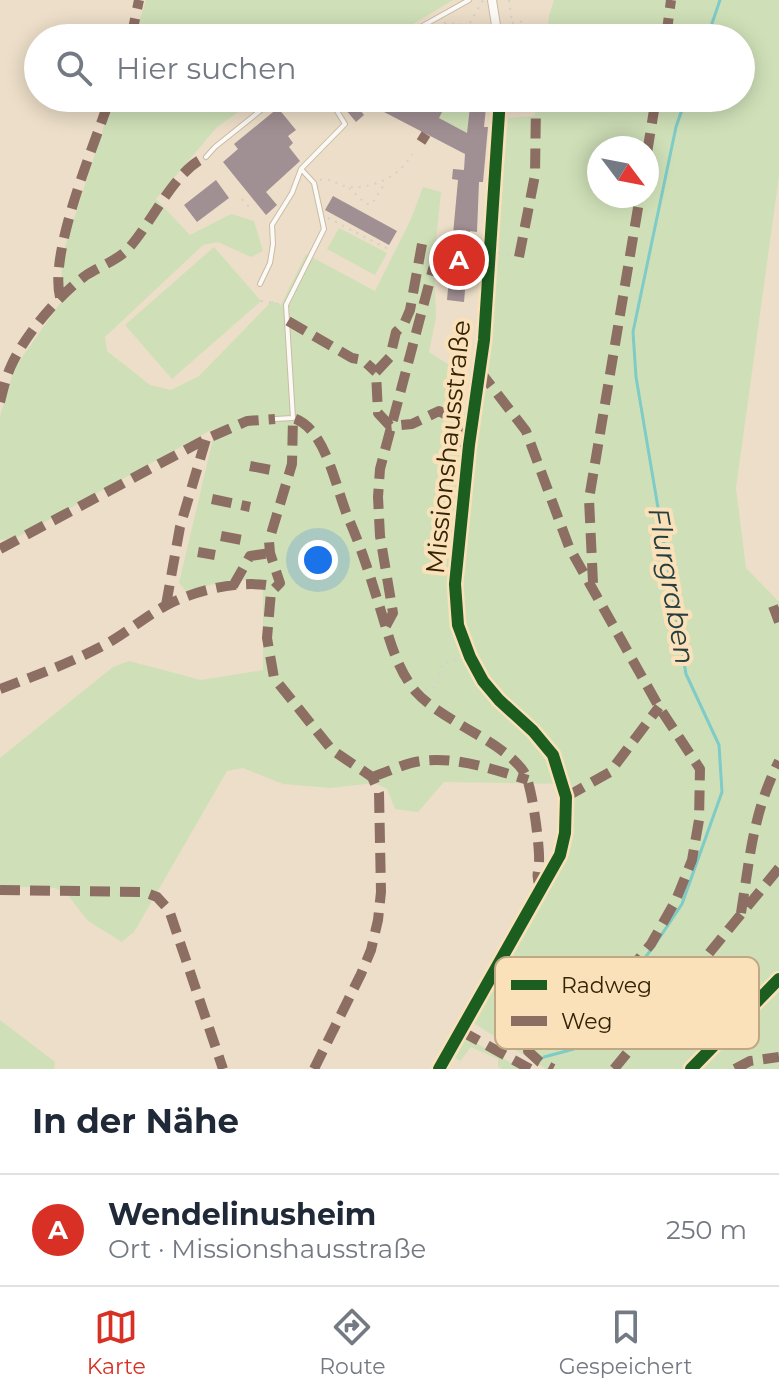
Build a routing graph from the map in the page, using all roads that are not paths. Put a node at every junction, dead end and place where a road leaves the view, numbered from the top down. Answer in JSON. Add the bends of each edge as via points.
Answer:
{"nodes":[{"id":1,"x":469,"y":0,"type":"edge"},
{"id":2,"x":492,"y":0,"type":"edge"},
{"id":3,"x":426,"y":24,"type":"edge"},
{"id":4,"x":496,"y":24,"type":"edge"},
{"id":5,"x":259,"y":112,"type":"edge"},
{"id":6,"x":337,"y":112,"type":"edge"},
{"id":7,"x":499,"y":112,"type":"edge"},
{"id":8,"x":206,"y":157,"type":"dead end"},
{"id":9,"x":301,"y":169,"type":"junction"},
{"id":10,"x":260,"y":284,"type":"dead end"},
{"id":11,"x":275,"y":419,"type":"dead end"},
{"id":12,"x":502,"y":957,"type":"edge"},
{"id":13,"x":495,"y":970,"type":"edge"},
{"id":14,"x":779,"y":979,"type":"edge"},
{"id":15,"x":759,"y":999,"type":"edge"},
{"id":16,"x":711,"y":1049,"type":"edge"},
{"id":17,"x":439,"y":1069,"type":"edge"},
{"id":18,"x":691,"y":1069,"type":"edge"}],
"edges":[{"from":1,"to":3,"type":"lane"},
{"from":2,"to":4,"type":"street"},
{"from":5,"to":8,"type":"lane"},
{"from":6,"to":9,"type":"lane","via":[[345,124]]},
{"from":7,"to":12,"type":"street","name":"Missionshausstraße","via":[[484,340],[455,584],[458,625],[483,681],[553,755],[566,797],[560,855]]},
{"from":9,"to":10,"type":"lane","via":[[272,225],[270,263]]},
{"from":9,"to":11,"type":"lane","via":[[314,183],[324,229],[286,305],[293,418]]},
{"from":13,"to":17,"type":"street","name":"Missionshausstraße"},
{"from":14,"to":15,"type":"street"},
{"from":16,"to":18,"type":"street"}]}
